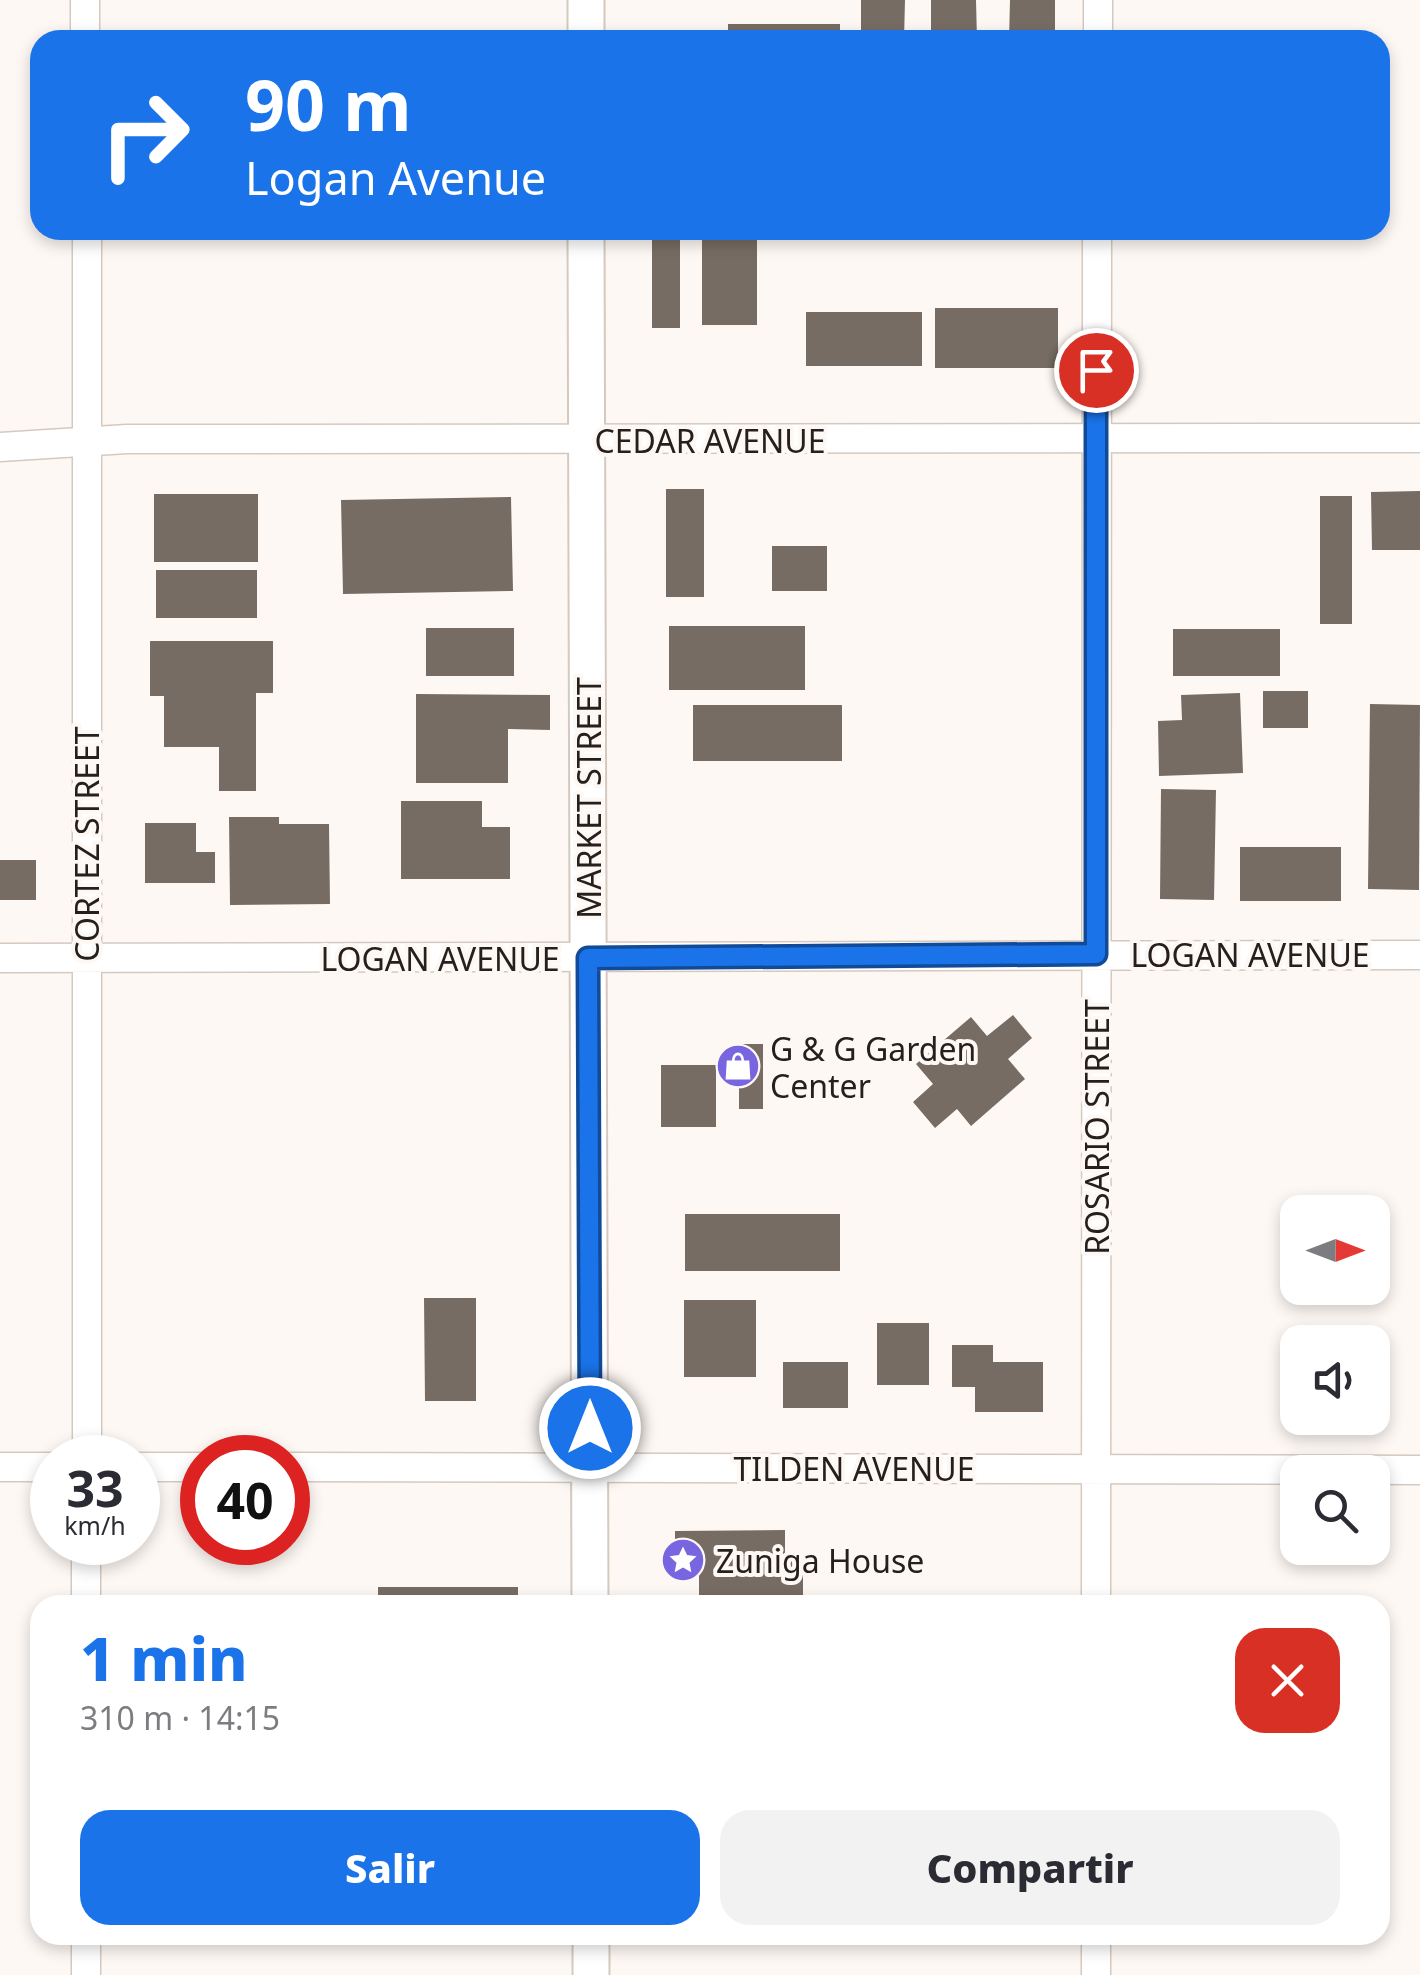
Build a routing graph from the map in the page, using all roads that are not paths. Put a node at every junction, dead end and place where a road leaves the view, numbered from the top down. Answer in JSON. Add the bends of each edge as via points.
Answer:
{"nodes":[{"id":1,"x":85,"y":0,"type":"edge"},
{"id":2,"x":586,"y":0,"type":"edge"},
{"id":3,"x":1098,"y":0,"type":"edge"},
{"id":4,"x":85,"y":30,"type":"edge"},
{"id":5,"x":586,"y":30,"type":"edge"},
{"id":6,"x":1098,"y":30,"type":"edge"},
{"id":7,"x":87,"y":240,"type":"edge"},
{"id":8,"x":586,"y":240,"type":"edge"},
{"id":9,"x":1097,"y":240,"type":"edge"},
{"id":10,"x":1420,"y":438,"type":"edge"},
{"id":11,"x":587,"y":440,"type":"junction"},
{"id":12,"x":1096,"y":440,"type":"junction"},
{"id":13,"x":89,"y":442,"type":"junction"},
{"id":14,"x":0,"y":447,"type":"edge"},
{"id":15,"x":1096,"y":954,"type":"junction"},
{"id":16,"x":1420,"y":955,"type":"edge"},
{"id":17,"x":86,"y":957,"type":"junction"},
{"id":18,"x":0,"y":958,"type":"edge"},
{"id":19,"x":588,"y":958,"type":"junction"},
{"id":20,"x":86,"y":1435,"type":"edge"},
{"id":21,"x":0,"y":1467,"type":"edge"},
{"id":22,"x":30,"y":1467,"type":"edge"},
{"id":23,"x":310,"y":1467,"type":"edge"},
{"id":24,"x":590,"y":1468,"type":"junction"},
{"id":25,"x":1096,"y":1468,"type":"junction"},
{"id":26,"x":1420,"y":1470,"type":"edge"},
{"id":27,"x":86,"y":1565,"type":"edge"},
{"id":28,"x":86,"y":1595,"type":"edge"},
{"id":29,"x":590,"y":1595,"type":"edge"},
{"id":30,"x":1096,"y":1595,"type":"edge"},
{"id":31,"x":86,"y":1945,"type":"edge"},
{"id":32,"x":591,"y":1945,"type":"edge"},
{"id":33,"x":1096,"y":1945,"type":"edge"},
{"id":34,"x":86,"y":1975,"type":"edge"},
{"id":35,"x":591,"y":1975,"type":"edge"},
{"id":36,"x":1096,"y":1975,"type":"edge"}],
"edges":[{"from":1,"to":4,"type":"street"},
{"from":2,"to":5,"type":"street"},
{"from":3,"to":6,"type":"street"},
{"from":7,"to":13,"type":"street","name":"CORTEZ STREET"},
{"from":8,"to":11,"type":"street","name":"MARKET STREET"},
{"from":9,"to":12,"type":"street","name":"ROSARIO STREET"},
{"from":10,"to":12,"type":"street","name":"CEDAR AVENUE"},
{"from":11,"to":12,"type":"street","name":"CEDAR AVENUE"},
{"from":11,"to":13,"type":"street","name":"CEDAR AVENUE"},
{"from":11,"to":19,"type":"street","name":"MARKET STREET"},
{"from":12,"to":15,"type":"street","name":"ROSARIO STREET"},
{"from":13,"to":14,"type":"street","name":"CEDAR AVENUE"},
{"from":13,"to":17,"type":"street","name":"CORTEZ STREET"},
{"from":15,"to":16,"type":"street","name":"LOGAN AVENUE"},
{"from":15,"to":19,"type":"street","name":"LOGAN AVENUE"},
{"from":15,"to":25,"type":"street","name":"ROSARIO STREET"},
{"from":17,"to":18,"type":"street","name":"LOGAN AVENUE"},
{"from":17,"to":19,"type":"street","name":"LOGAN AVENUE"},
{"from":17,"to":20,"type":"street","name":"CORTEZ STREET"},
{"from":19,"to":24,"type":"street","name":"MARKET STREET"},
{"from":21,"to":22,"type":"street"},
{"from":23,"to":24,"type":"street","name":"TILDEN AVENUE"},
{"from":24,"to":25,"type":"street","name":"TILDEN AVENUE"},
{"from":24,"to":29,"type":"street","name":"MARKET STREET"},
{"from":25,"to":26,"type":"street","name":"TILDEN AVENUE"},
{"from":25,"to":30,"type":"street","name":"ROSARIO STREET"},
{"from":27,"to":28,"type":"street"},
{"from":31,"to":34,"type":"street"},
{"from":32,"to":35,"type":"street"},
{"from":33,"to":36,"type":"street"}]}
